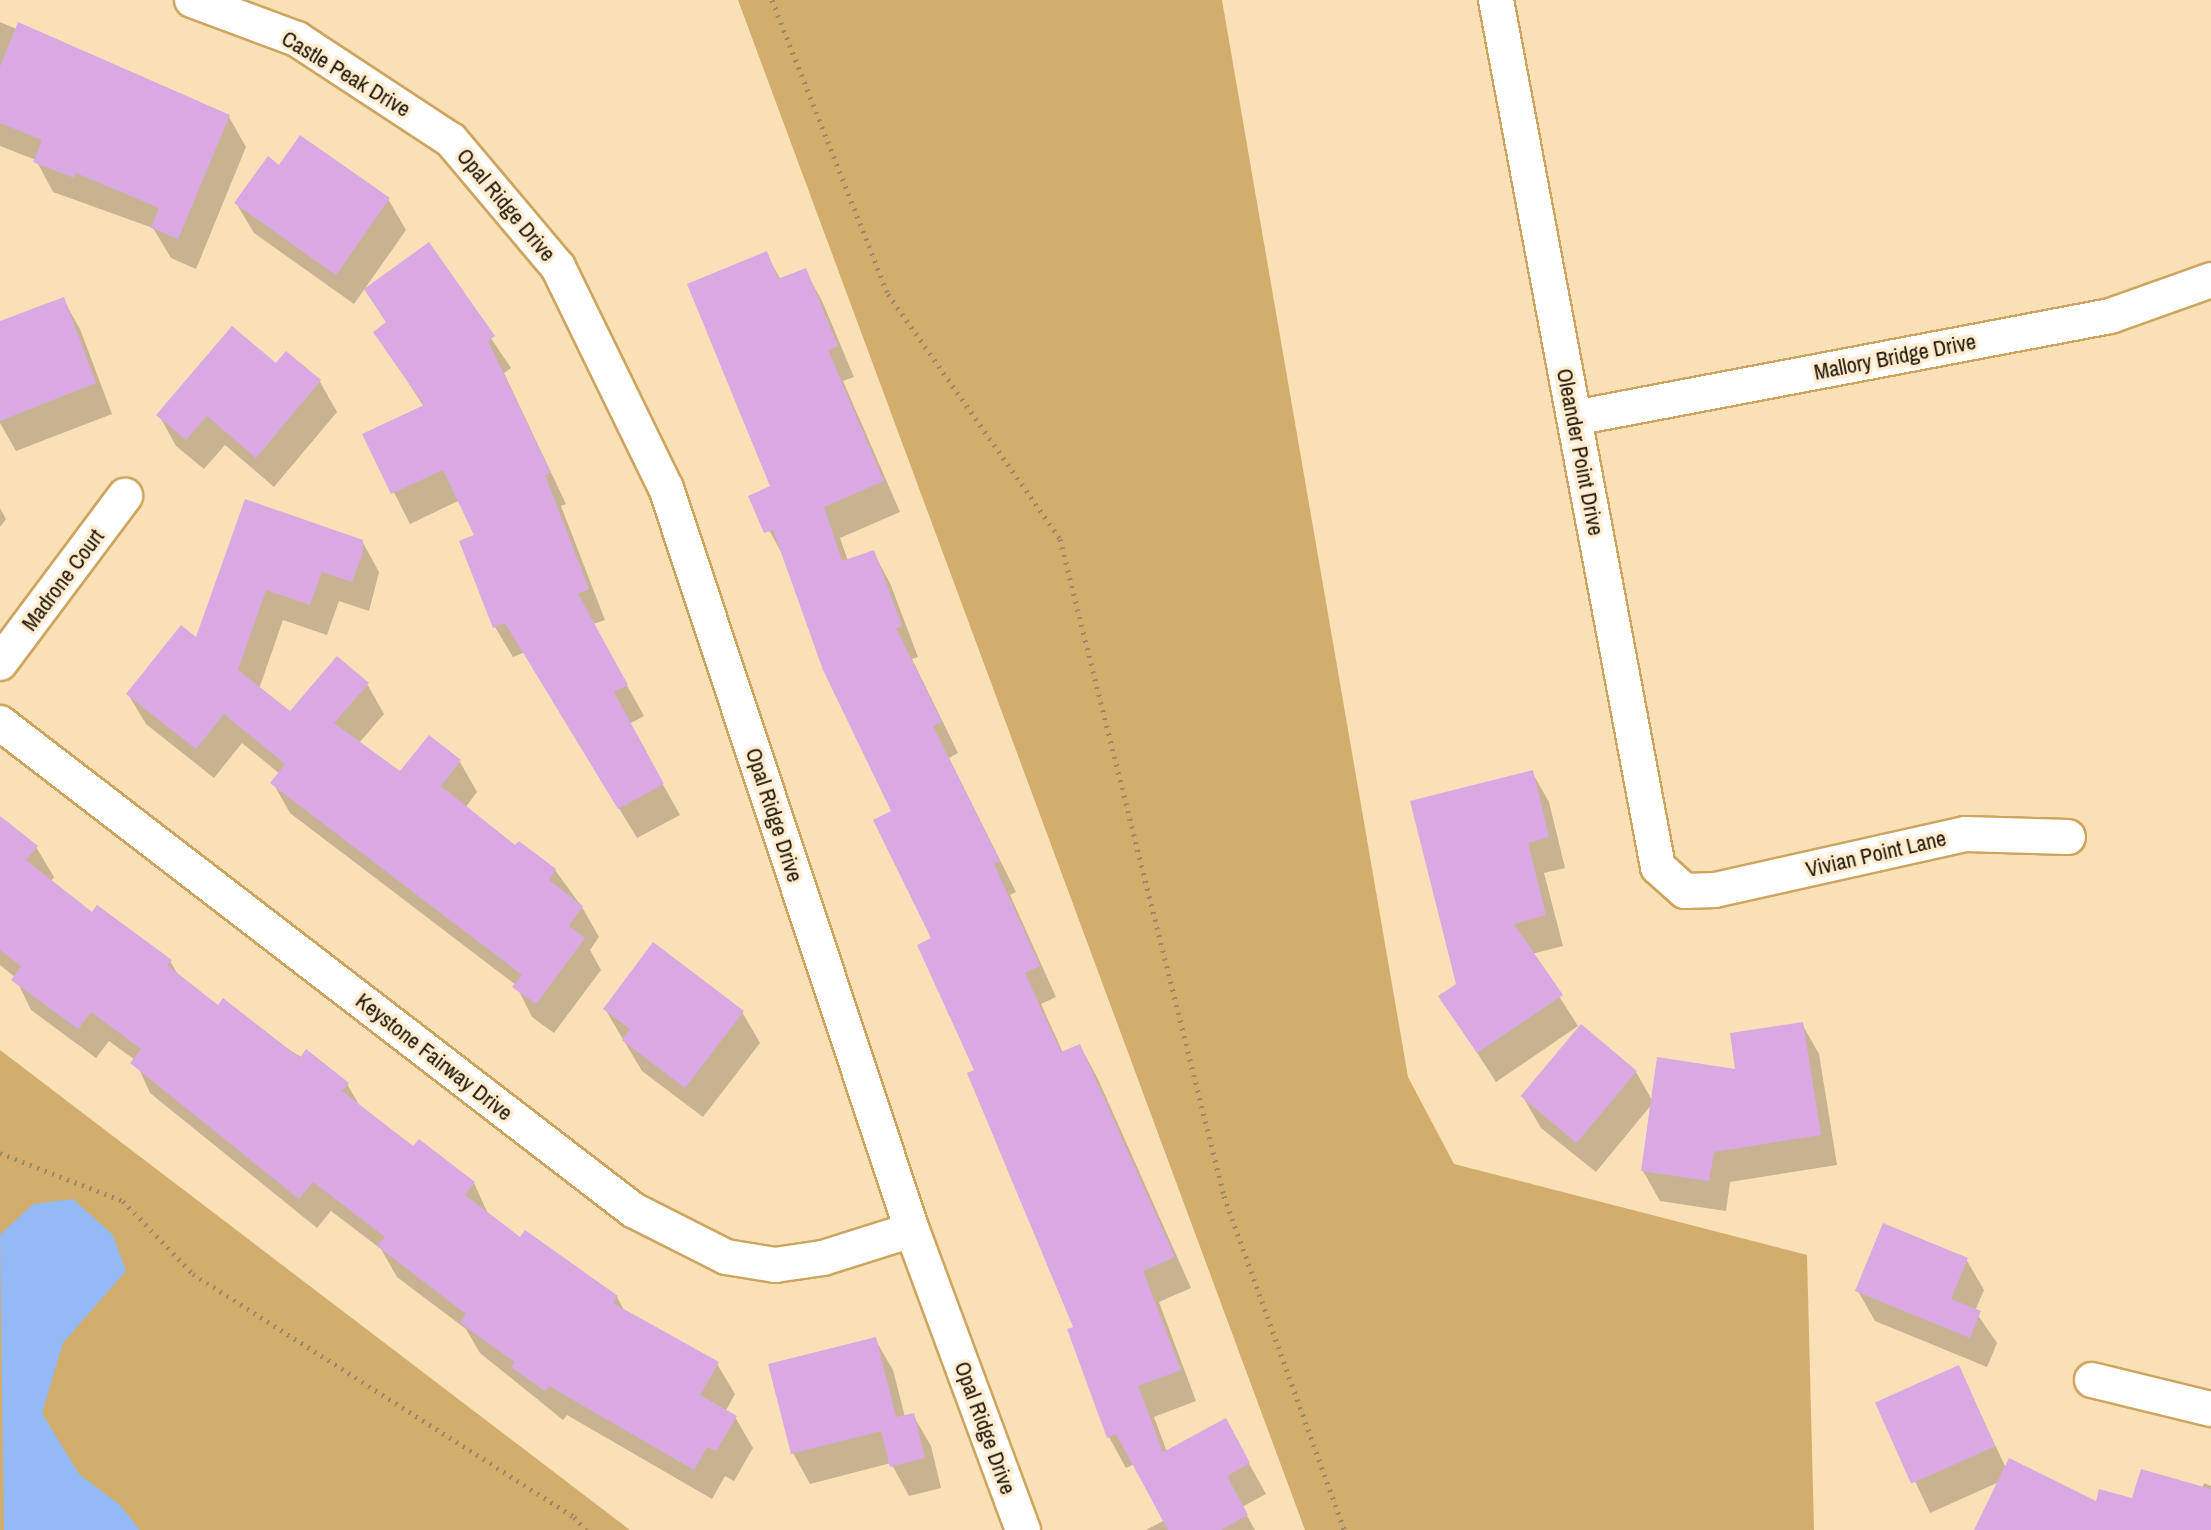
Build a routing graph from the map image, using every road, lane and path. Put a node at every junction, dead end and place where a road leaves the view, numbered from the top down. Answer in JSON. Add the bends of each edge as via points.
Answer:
{"nodes":[{"id":1,"x":192,"y":0,"type":"edge"},
{"id":2,"x":772,"y":0,"type":"edge"},
{"id":3,"x":1496,"y":0,"type":"edge"},
{"id":4,"x":451,"y":140,"type":"joint"},
{"id":5,"x":2211,"y":280,"type":"edge"},
{"id":6,"x":1574,"y":418,"type":"junction"},
{"id":7,"x":125,"y":496,"type":"dead end"},
{"id":8,"x":0,"y":663,"type":"edge"},
{"id":9,"x":0,"y":723,"type":"edge"},
{"id":10,"x":2068,"y":837,"type":"dead end"},
{"id":11,"x":1685,"y":891,"type":"joint"},
{"id":12,"x":0,"y":1153,"type":"edge"},
{"id":13,"x":912,"y":1230,"type":"junction"},
{"id":14,"x":2092,"y":1380,"type":"dead end"},
{"id":15,"x":2211,"y":1409,"type":"edge"},
{"id":16,"x":586,"y":1530,"type":"edge"},
{"id":17,"x":1023,"y":1530,"type":"edge"},
{"id":18,"x":1344,"y":1530,"type":"edge"}],
"edges":[{"from":1,"to":4,"type":"street","name":"Castle Peak Drive","via":[[297,39]]},
{"from":2,"to":18,"type":"path","via":[[888,294],[1060,539],[1224,1196]]},
{"from":3,"to":6,"type":"street","name":"Oleander Point Drive"},
{"from":4,"to":13,"type":"street","name":"Opal Ridge Drive","via":[[558,267],[666,488]]},
{"from":5,"to":6,"type":"street","name":"Mallory Bridge Drive","via":[[2110,316]]},
{"from":6,"to":11,"type":"street","name":"Oleander Point Drive","via":[[1658,867]]},
{"from":7,"to":8,"type":"street","name":"Madrone Court"},
{"from":9,"to":13,"type":"street","name":"Keystone Fairway Drive","via":[[657,1224],[726,1257],[775,1265],[823,1258]]},
{"from":10,"to":11,"type":"street","name":"Vivian Point Lane","via":[[1966,834],[1715,890]]},
{"from":12,"to":16,"type":"path","via":[[123,1201],[193,1274],[574,1517]]},
{"from":13,"to":17,"type":"street","name":"Opal Ridge Drive"},
{"from":14,"to":15,"type":"street"}]}
